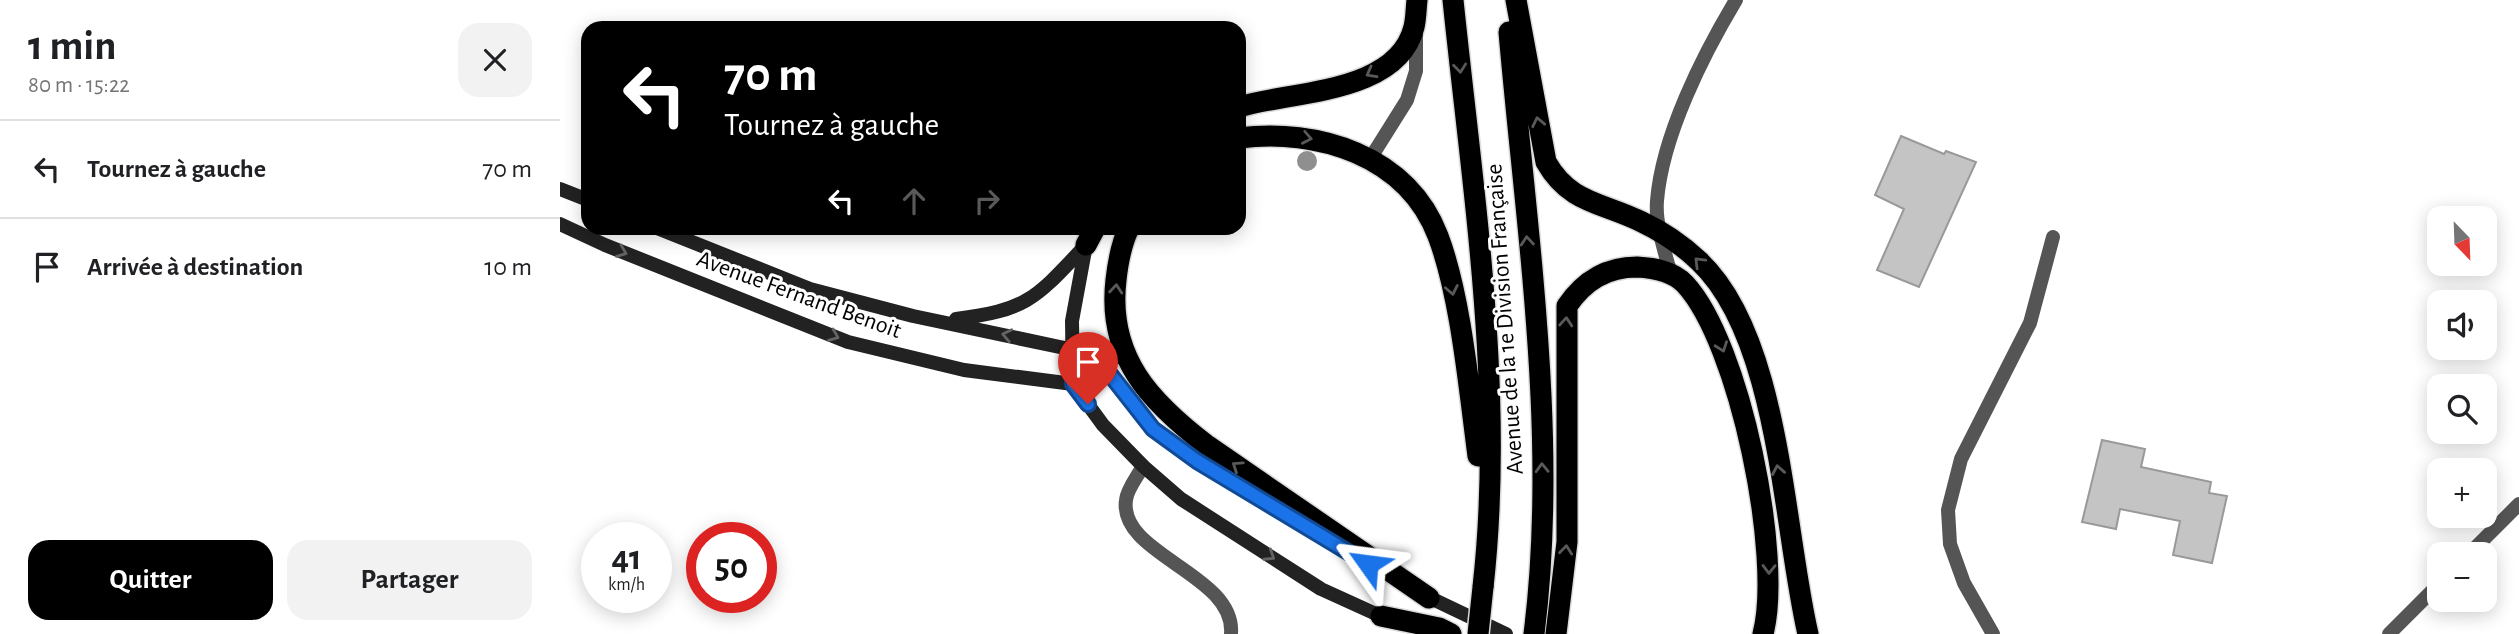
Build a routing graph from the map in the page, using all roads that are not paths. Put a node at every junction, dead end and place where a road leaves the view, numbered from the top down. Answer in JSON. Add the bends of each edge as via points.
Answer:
{"nodes":[{"id":1,"x":1417,"y":0,"type":"edge"},
{"id":2,"x":1453,"y":0,"type":"edge"},
{"id":3,"x":1506,"y":0,"type":"edge"},
{"id":4,"x":1516,"y":0,"type":"edge"},
{"id":5,"x":1736,"y":0,"type":"edge"},
{"id":6,"x":1246,"y":106,"type":"edge"},
{"id":7,"x":1246,"y":137,"type":"edge"},
{"id":8,"x":1370,"y":159,"type":"junction"},
{"id":9,"x":560,"y":189,"type":"edge"},
{"id":10,"x":581,"y":197,"type":"edge"},
{"id":11,"x":560,"y":224,"type":"edge"},
{"id":12,"x":1661,"y":233,"type":"junction"},
{"id":13,"x":581,"y":234,"type":"edge"},
{"id":14,"x":582,"y":235,"type":"edge"},
{"id":15,"x":675,"y":235,"type":"edge"},
{"id":16,"x":1127,"y":235,"type":"edge"},
{"id":17,"x":1091,"y":236,"type":"edge"},
{"id":18,"x":2053,"y":237,"type":"dead end"},
{"id":19,"x":1671,"y":275,"type":"junction"},
{"id":20,"x":944,"y":321,"type":"junction"},
{"id":21,"x":1074,"y":350,"type":"junction"},
{"id":22,"x":1124,"y":352,"type":"junction"},
{"id":23,"x":1102,"y":364,"type":"junction"},
{"id":24,"x":1073,"y":384,"type":"junction"},
{"id":25,"x":1143,"y":466,"type":"junction"},
{"id":26,"x":2519,"y":504,"type":"edge"},
{"id":27,"x":1489,"y":528,"type":"junction"},
{"id":28,"x":2481,"y":542,"type":"edge"},
{"id":29,"x":2427,"y":596,"type":"edge"},
{"id":30,"x":1429,"y":598,"type":"junction"},
{"id":31,"x":1381,"y":616,"type":"junction"},
{"id":32,"x":1557,"y":626,"type":"edge"},
{"id":33,"x":1231,"y":634,"type":"edge"},
{"id":34,"x":1419,"y":634,"type":"edge"},
{"id":35,"x":1451,"y":634,"type":"edge"},
{"id":36,"x":1478,"y":634,"type":"edge"},
{"id":37,"x":1506,"y":634,"type":"edge"},
{"id":38,"x":1534,"y":634,"type":"edge"},
{"id":39,"x":1763,"y":634,"type":"edge"},
{"id":40,"x":1808,"y":634,"type":"edge"},
{"id":41,"x":1993,"y":634,"type":"edge"},
{"id":42,"x":2389,"y":634,"type":"edge"}],
"edges":[{"from":1,"to":6,"type":"highway","one_way":true,"via":[[1414,28],[1406,46],[1377,71],[1353,83]]},
{"from":1,"to":8,"type":"street","via":[[1416,71]]},
{"from":2,"to":27,"type":"highway","name":"Avenue de la 1e Division Française","one_way":true,"via":[[1489,364]]},
{"from":38,"to":3,"type":"highway","name":"Avenue de la 1e Division Française","one_way":true,"via":[[1543,487],[1539,386]]},
{"from":12,"to":4,"type":"highway","one_way":true,"via":[[1575,195],[1558,182],[1546,162]]},
{"from":5,"to":12,"type":"street","via":[[1705,53],[1671,140],[1657,201]]},
{"from":7,"to":8,"type":"highway","one_way":true,"via":[[1300,136]]},
{"from":8,"to":27,"type":"highway","one_way":true,"via":[[1396,177],[1420,204],[1438,235],[1451,284]]},
{"from":9,"to":10,"type":"main road"},
{"from":11,"to":13,"type":"main road","name":"Avenue Fernand Benoit","one_way":true},
{"from":12,"to":19,"type":"street"},
{"from":40,"to":12,"type":"highway","one_way":true,"via":[[1752,348],[1722,288],[1701,263]]},
{"from":14,"to":24,"type":"main road","name":"Avenue Fernand Benoit","one_way":true,"via":[[848,342],[964,370]]},
{"from":15,"to":20,"type":"main road","name":"Avenue Fernand Benoit","via":[[810,289]]},
{"from":22,"to":16,"type":"highway","one_way":true,"via":[[1116,328],[1114,296]]},
{"from":17,"to":20,"type":"main road","via":[[1045,289],[1021,306]]},
{"from":17,"to":21,"type":"main road","via":[[1072,321]]},
{"from":18,"to":41,"type":"street","via":[[2029,323],[1961,459],[1948,510],[1950,544],[1964,583]]},
{"from":32,"to":19,"type":"highway","one_way":true,"via":[[1567,542],[1567,306],[1581,286],[1604,273],[1625,267],[1658,268]]},
{"from":19,"to":39,"type":"highway","one_way":true,"via":[[1683,282],[1716,331],[1740,408],[1769,556],[1768,615]]},
{"from":21,"to":20,"type":"main road","name":"Avenue Fernand Benoit","one_way":true},
{"from":21,"to":23,"type":"main road","name":"Avenue Fernand Benoit"},
{"from":21,"to":24,"type":"main road"},
{"from":22,"to":23,"type":"main road"},
{"from":30,"to":22,"type":"highway","one_way":true,"via":[[1174,420],[1152,397]]},
{"from":23,"to":24,"type":"main road"},
{"from":23,"to":30,"type":"main road","via":[[1153,429],[1209,468]]},
{"from":24,"to":25,"type":"main road","via":[[1103,425]]},
{"from":25,"to":31,"type":"main road","one_way":true,"via":[[1181,499],[1321,589]]},
{"from":25,"to":33,"type":"street","via":[[1125,500],[1130,523],[1224,605]]},
{"from":26,"to":28,"type":"street"},
{"from":27,"to":36,"type":"highway","name":"Avenue de la 1e Division Française","bridge":true},
{"from":29,"to":42,"type":"street"},
{"from":30,"to":37,"type":"main road"},
{"from":31,"to":34,"type":"main road"},
{"from":31,"to":35,"type":"highway"}]}
